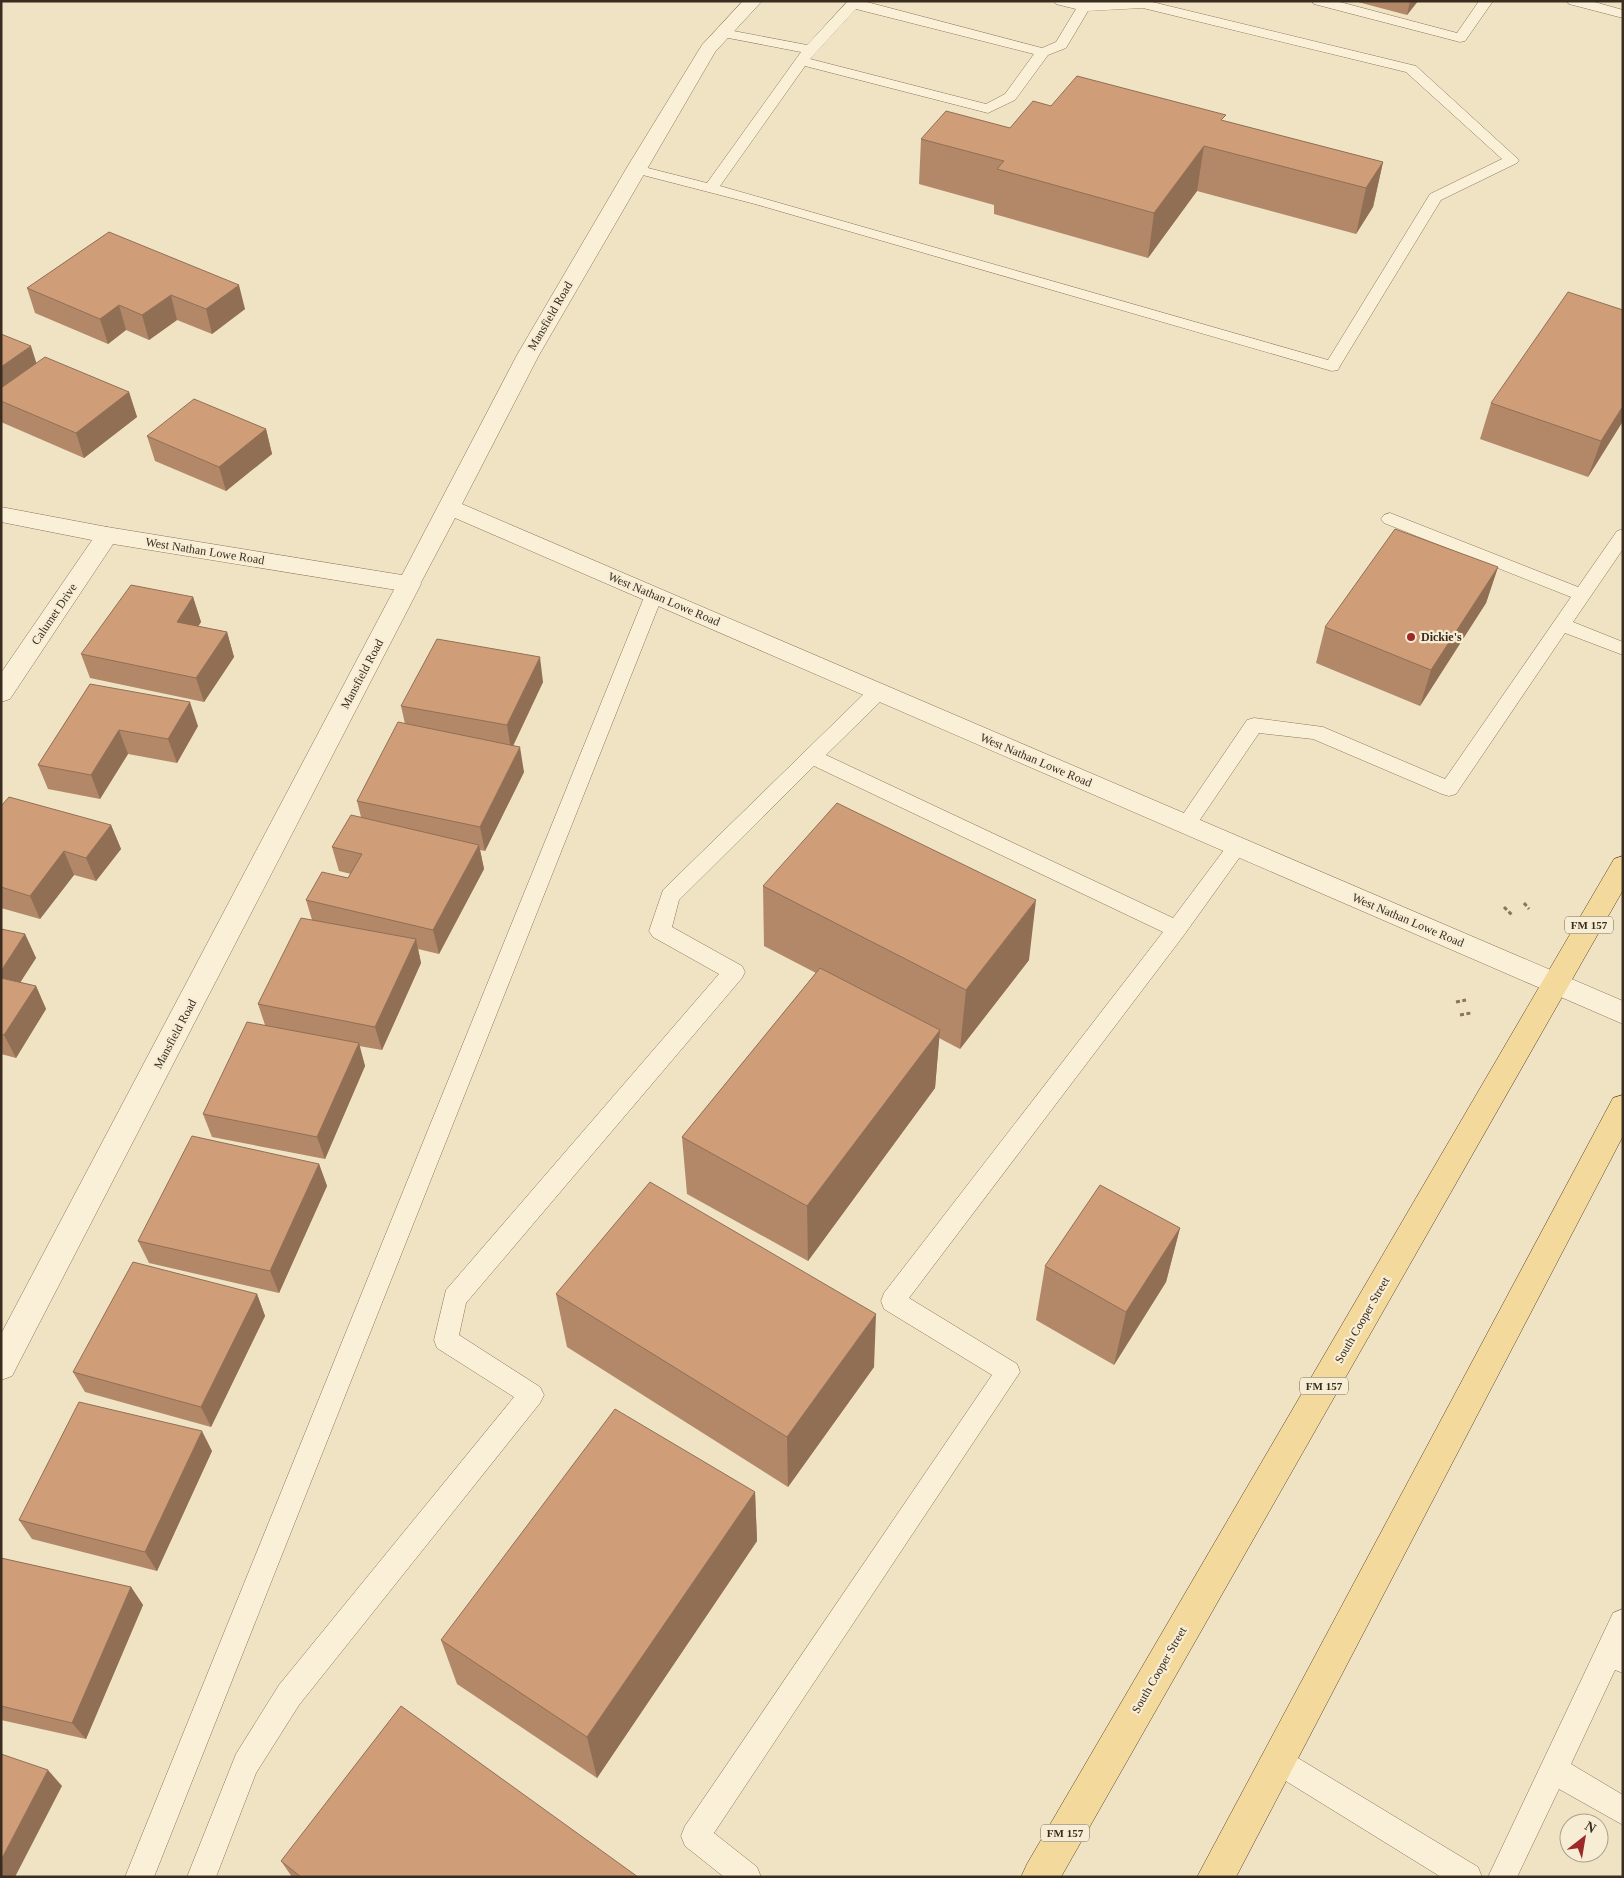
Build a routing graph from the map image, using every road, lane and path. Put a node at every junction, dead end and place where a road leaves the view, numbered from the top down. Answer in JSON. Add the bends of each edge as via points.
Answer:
{"nodes":[{"id":1,"x":753,"y":1,"type":"edge"},
{"id":2,"x":1061,"y":1,"type":"edge"},
{"id":3,"x":1319,"y":1,"type":"edge"},
{"id":4,"x":1486,"y":1,"type":"edge"},
{"id":5,"x":1574,"y":1,"type":"edge"},
{"id":6,"x":854,"y":3,"type":"edge"},
{"id":7,"x":1084,"y":7,"type":"junction"},
{"id":8,"x":1623,"y":14,"type":"edge"},
{"id":9,"x":723,"y":33,"type":"junction"},
{"id":10,"x":1043,"y":52,"type":"junction"},
{"id":11,"x":806,"y":56,"type":"junction"},
{"id":12,"x":636,"y":169,"type":"junction"},
{"id":13,"x":711,"y":188,"type":"junction"},
{"id":14,"x":449,"y":507,"type":"junction"},
{"id":15,"x":1,"y":514,"type":"edge"},
{"id":16,"x":1390,"y":519,"type":"dead end"},
{"id":17,"x":1623,"y":535,"type":"edge"},
{"id":18,"x":107,"y":536,"type":"junction"},
{"id":19,"x":409,"y":584,"type":"junction"},
{"id":20,"x":1582,"y":594,"type":"junction"},
{"id":21,"x":654,"y":595,"type":"junction"},
{"id":22,"x":1562,"y":625,"type":"junction"},
{"id":23,"x":1623,"y":649,"type":"edge"},
{"id":24,"x":878,"y":692,"type":"junction"},
{"id":25,"x":1,"y":693,"type":"edge"},
{"id":26,"x":812,"y":757,"type":"junction"},
{"id":27,"x":1186,"y":824,"type":"junction"},
{"id":28,"x":1237,"y":847,"type":"junction"},
{"id":29,"x":1623,"y":866,"type":"edge"},
{"id":30,"x":1524,"y":903,"type":"dead end"},
{"id":31,"x":1504,"y":907,"type":"dead end"},
{"id":32,"x":1529,"y":909,"type":"dead end"},
{"id":33,"x":1512,"y":914,"type":"dead end"},
{"id":34,"x":1177,"y":929,"type":"junction"},
{"id":35,"x":1556,"y":984,"type":"junction"},
{"id":36,"x":1466,"y":1000,"type":"dead end"},
{"id":37,"x":1456,"y":1002,"type":"dead end"},
{"id":38,"x":1471,"y":1013,"type":"dead end"},
{"id":39,"x":1623,"y":1013,"type":"edge"},
{"id":40,"x":1460,"y":1015,"type":"dead end"},
{"id":41,"x":1623,"y":1107,"type":"edge"},
{"id":42,"x":1,"y":1366,"type":"edge"},
{"id":43,"x":1623,"y":1622,"type":"edge"},
{"id":44,"x":1616,"y":1656,"type":"edge"},
{"id":45,"x":1278,"y":1760,"type":"junction"},
{"id":46,"x":1554,"y":1770,"type":"junction"},
{"id":47,"x":1623,"y":1811,"type":"edge"},
{"id":48,"x":139,"y":1877,"type":"edge"},
{"id":49,"x":202,"y":1877,"type":"edge"},
{"id":50,"x":747,"y":1877,"type":"edge"},
{"id":51,"x":1040,"y":1877,"type":"edge"},
{"id":52,"x":1216,"y":1877,"type":"edge"},
{"id":53,"x":1468,"y":1877,"type":"edge"},
{"id":54,"x":1502,"y":1877,"type":"edge"}],
"edges":[{"from":1,"to":9,"type":"street","name":"Mansfield Road"},
{"from":2,"to":7,"type":"lane"},
{"from":3,"to":4,"type":"lane","via":[[1460,38]]},
{"from":5,"to":8,"type":"lane"},
{"from":6,"to":10,"type":"lane"},
{"from":6,"to":11,"type":"lane"},
{"from":7,"to":10,"type":"lane","via":[[1061,45]]},
{"from":7,"to":13,"type":"lane","via":[[1143,4],[1411,69],[1512,160],[1435,197],[1332,366]]},
{"from":9,"to":11,"type":"lane"},
{"from":9,"to":12,"type":"street","name":"Mansfield Road","via":[[708,49]]},
{"from":10,"to":11,"type":"lane","via":[[1010,97],[988,109]]},
{"from":11,"to":13,"type":"lane"},
{"from":12,"to":13,"type":"lane"},
{"from":12,"to":14,"type":"street","name":"Mansfield Road","via":[[528,355]]},
{"from":14,"to":19,"type":"street","name":"Mansfield Road"},
{"from":14,"to":21,"type":"street","name":"West Nathan Lowe Road"},
{"from":15,"to":18,"type":"street","name":"West Nathan Lowe Road"},
{"from":16,"to":20,"type":"lane"},
{"from":17,"to":20,"type":"lane"},
{"from":18,"to":19,"type":"street","name":"West Nathan Lowe Road"},
{"from":18,"to":25,"type":"street","name":"Calumet Drive"},
{"from":19,"to":42,"type":"street","name":"Mansfield Road"},
{"from":20,"to":22,"type":"lane"},
{"from":21,"to":24,"type":"street","name":"West Nathan Lowe Road"},
{"from":21,"to":48,"type":"lane"},
{"from":22,"to":23,"type":"lane"},
{"from":22,"to":27,"type":"lane","via":[[1449,789],[1316,732],[1254,725]]},
{"from":24,"to":26,"type":"lane"},
{"from":24,"to":27,"type":"street","name":"West Nathan Lowe Road"},
{"from":26,"to":34,"type":"lane"},
{"from":26,"to":49,"type":"lane","via":[[670,896],[660,931],[734,972],[455,1298],[446,1340],[531,1395],[289,1695],[246,1764]]},
{"from":27,"to":28,"type":"street","name":"West Nathan Lowe Road"},
{"from":28,"to":34,"type":"lane"},
{"from":28,"to":35,"type":"street","name":"West Nathan Lowe Road"},
{"from":29,"to":35,"type":"main road","name":"South Cooper Street","number":"FM 157"},
{"from":30,"to":32,"type":"path"},
{"from":31,"to":33,"type":"path"},
{"from":34,"to":50,"type":"lane","via":[[894,1300],[1008,1372],[695,1836]]},
{"from":35,"to":39,"type":"street","name":"West Nathan Lowe Road"},
{"from":35,"to":51,"type":"main road","name":"South Cooper Street","number":"FM 157"},
{"from":36,"to":37,"type":"path"},
{"from":38,"to":40,"type":"path"},
{"from":41,"to":45,"type":"main road"},
{"from":43,"to":44,"type":"lane"},
{"from":44,"to":46,"type":"lane"},
{"from":45,"to":52,"type":"main road"},
{"from":45,"to":53,"type":"lane"},
{"from":46,"to":47,"type":"lane"},
{"from":46,"to":54,"type":"lane"}]}
